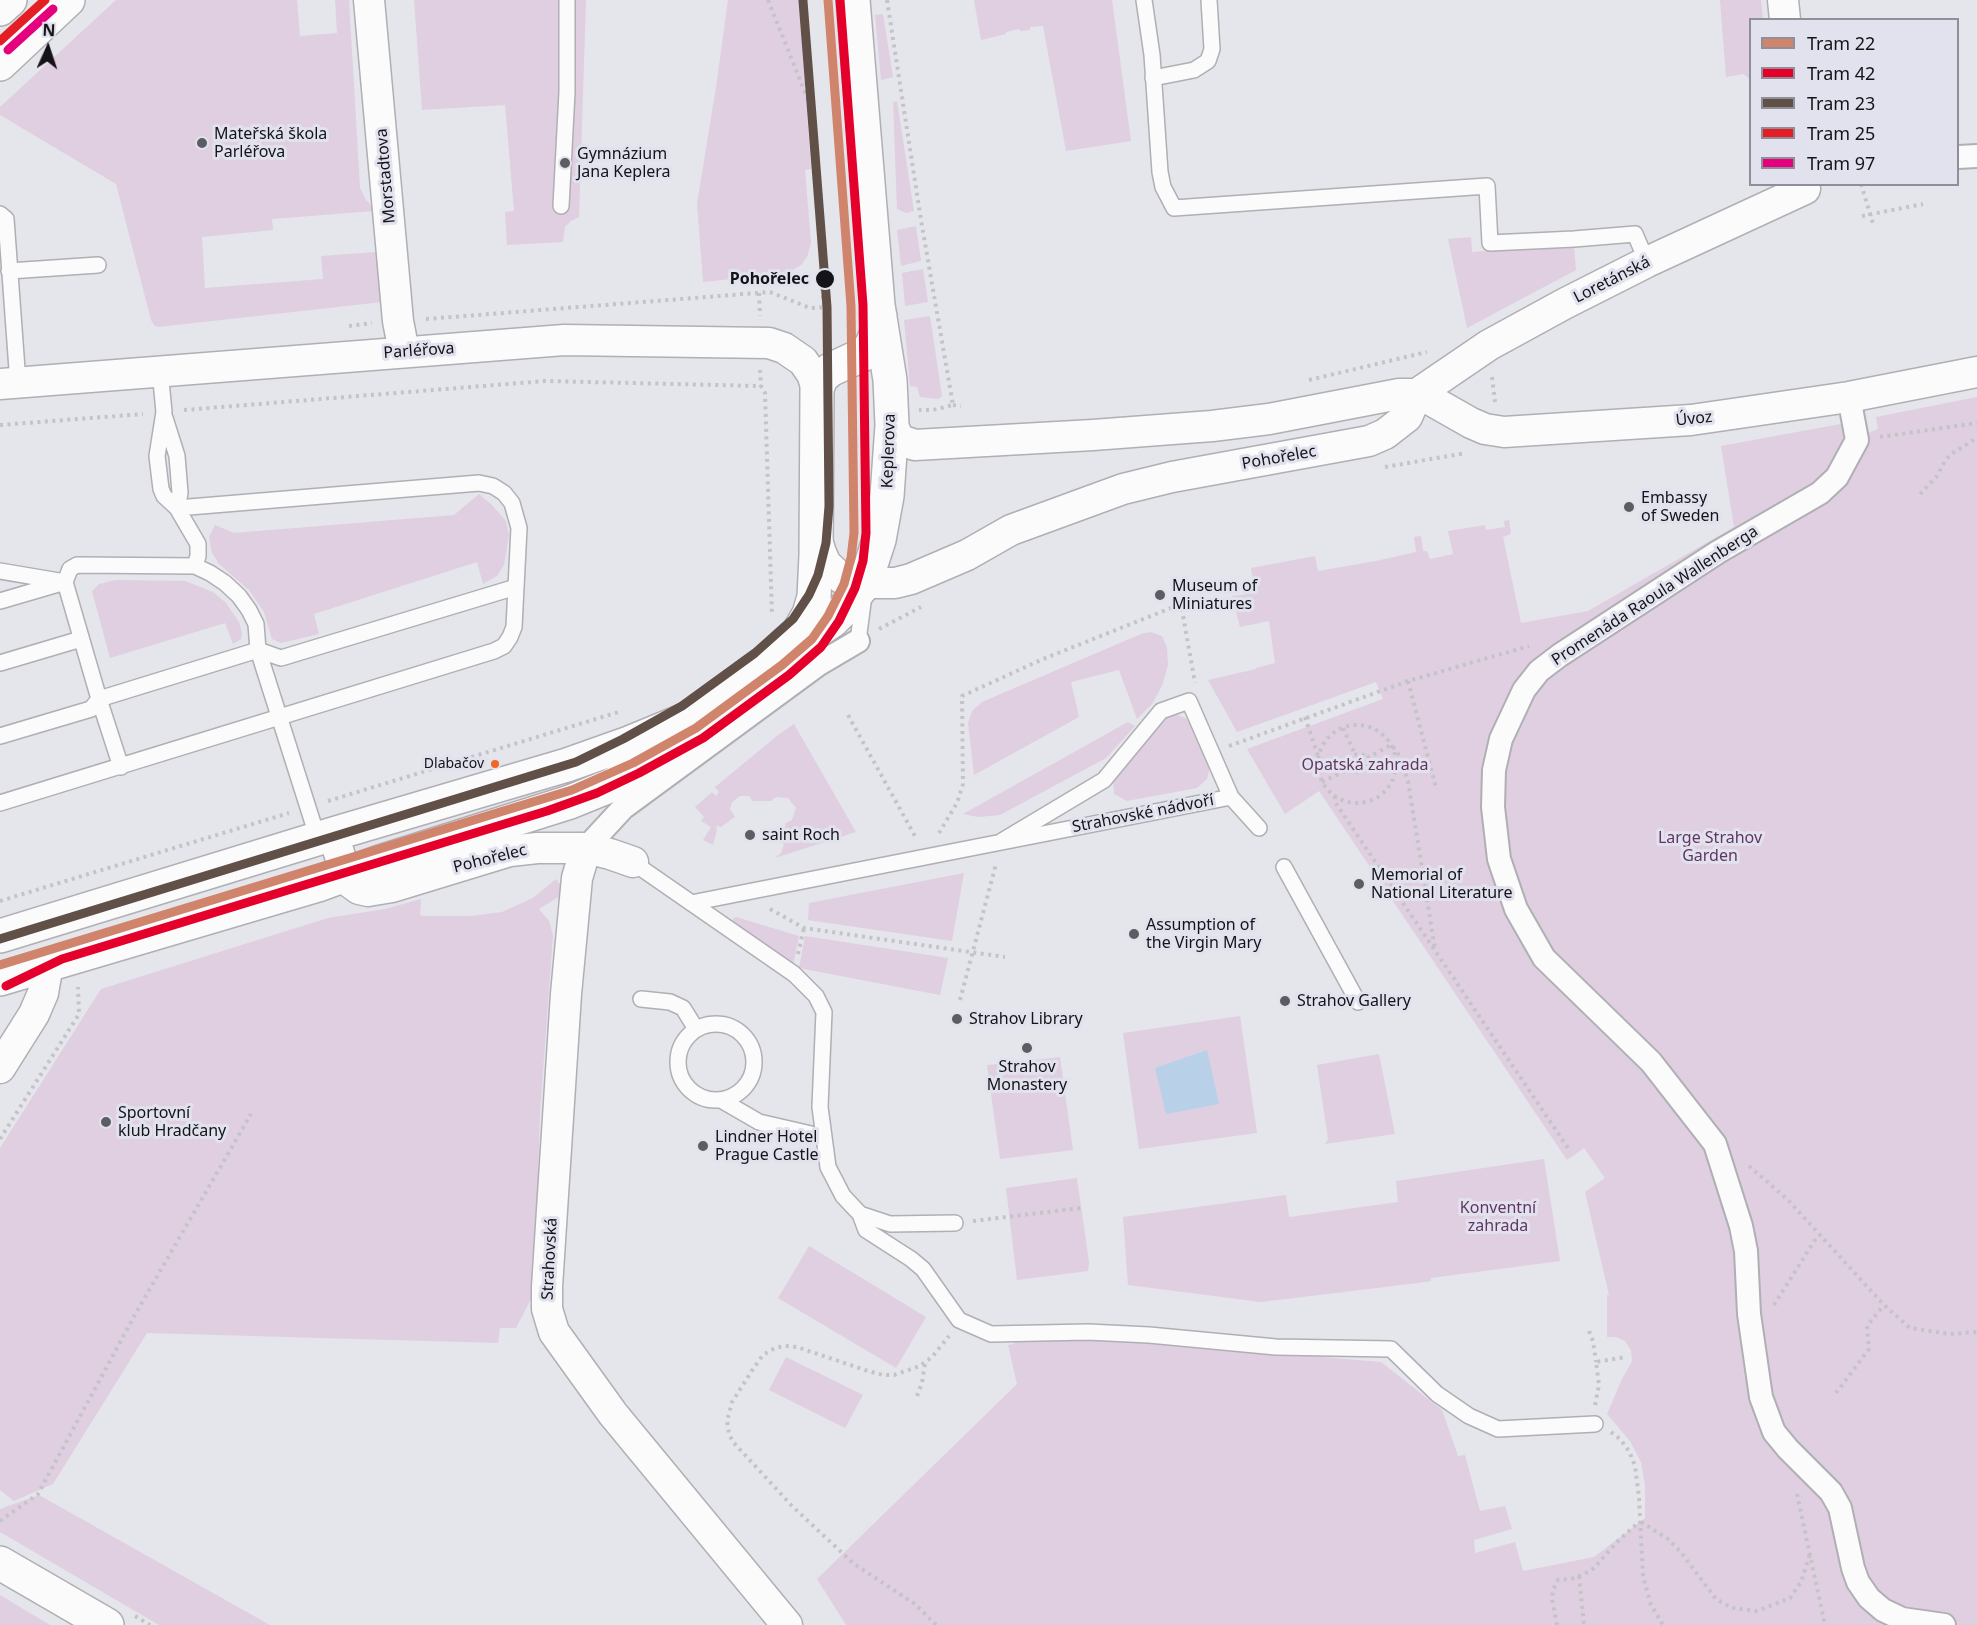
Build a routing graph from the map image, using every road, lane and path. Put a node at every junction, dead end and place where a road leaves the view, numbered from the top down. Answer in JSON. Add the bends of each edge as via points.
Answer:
{"nodes":[{"id":1,"x":10,"y":0,"type":"edge"},
{"id":2,"x":68,"y":0,"type":"edge"},
{"id":3,"x":369,"y":0,"type":"edge"},
{"id":4,"x":567,"y":0,"type":"edge"},
{"id":5,"x":768,"y":0,"type":"edge"},
{"id":6,"x":803,"y":0,"type":"edge"},
{"id":7,"x":853,"y":0,"type":"edge"},
{"id":8,"x":887,"y":0,"type":"edge"},
{"id":9,"x":1144,"y":0,"type":"edge"},
{"id":10,"x":1209,"y":0,"type":"edge"},
{"id":11,"x":1783,"y":0,"type":"edge"},
{"id":12,"x":0,"y":9,"type":"edge"},
{"id":13,"x":1785,"y":18,"type":"edge"},
{"id":14,"x":0,"y":64,"type":"edge"},
{"id":15,"x":1153,"y":78,"type":"junction"},
{"id":16,"x":810,"y":104,"type":"junction"},
{"id":17,"x":1977,"y":156,"type":"edge"},
{"id":18,"x":1959,"y":157,"type":"edge"},
{"id":19,"x":814,"y":168,"type":"dead end"},
{"id":20,"x":1809,"y":186,"type":"edge"},
{"id":21,"x":1862,"y":186,"type":"edge"},
{"id":22,"x":1923,"y":204,"type":"dead end"},
{"id":23,"x":561,"y":206,"type":"dead end"},
{"id":24,"x":0,"y":214,"type":"edge"},
{"id":25,"x":1869,"y":214,"type":"junction"},
{"id":26,"x":1862,"y":216,"type":"dead end"},
{"id":27,"x":1873,"y":224,"type":"dead end"},
{"id":28,"x":1647,"y":262,"type":"junction"},
{"id":29,"x":98,"y":265,"type":"dead end"},
{"id":30,"x":9,"y":271,"type":"junction"},
{"id":31,"x":822,"y":288,"type":"dead end"},
{"id":32,"x":831,"y":307,"type":"dead end"},
{"id":33,"x":824,"y":308,"type":"junction"},
{"id":34,"x":880,"y":316,"type":"junction"},
{"id":35,"x":426,"y":319,"type":"dead end"},
{"id":36,"x":404,"y":352,"type":"junction"},
{"id":37,"x":1491,"y":368,"type":"dead end"},
{"id":38,"x":160,"y":371,"type":"junction"},
{"id":39,"x":1977,"y":372,"type":"edge"},
{"id":40,"x":9,"y":383,"type":"edge"},
{"id":41,"x":817,"y":389,"type":"junction"},
{"id":42,"x":1417,"y":394,"type":"junction"},
{"id":43,"x":1849,"y":397,"type":"junction"},
{"id":44,"x":953,"y":405,"type":"junction"},
{"id":45,"x":1496,"y":405,"type":"dead end"},
{"id":46,"x":961,"y":406,"type":"dead end"},
{"id":47,"x":164,"y":412,"type":"junction"},
{"id":48,"x":1977,"y":423,"type":"edge"},
{"id":49,"x":0,"y":425,"type":"edge"},
{"id":50,"x":908,"y":427,"type":"junction"},
{"id":51,"x":1977,"y":438,"type":"edge"},
{"id":52,"x":1857,"y":440,"type":"junction"},
{"id":53,"x":1920,"y":494,"type":"dead end"},
{"id":54,"x":177,"y":508,"type":"junction"},
{"id":55,"x":816,"y":537,"type":"junction"},
{"id":56,"x":195,"y":566,"type":"junction"},
{"id":57,"x":0,"y":571,"type":"edge"},
{"id":58,"x":65,"y":582,"type":"junction"},
{"id":59,"x":865,"y":584,"type":"junction"},
{"id":60,"x":516,"y":588,"type":"junction"},
{"id":61,"x":1183,"y":594,"type":"dead end"},
{"id":62,"x":0,"y":601,"type":"edge"},
{"id":63,"x":1181,"y":604,"type":"junction"},
{"id":64,"x":922,"y":607,"type":"dead end"},
{"id":65,"x":772,"y":624,"type":"dead end"},
{"id":66,"x":81,"y":639,"type":"junction"},
{"id":67,"x":858,"y":641,"type":"junction"},
{"id":68,"x":1534,"y":645,"type":"dead end"},
{"id":69,"x":258,"y":650,"type":"junction"},
{"id":70,"x":784,"y":654,"type":"junction"},
{"id":71,"x":0,"y":663,"type":"edge"},
{"id":72,"x":1408,"y":681,"type":"junction"},
{"id":73,"x":99,"y":699,"type":"junction"},
{"id":74,"x":1189,"y":701,"type":"junction"},
{"id":75,"x":626,"y":710,"type":"dead end"},
{"id":76,"x":709,"y":710,"type":"junction"},
{"id":77,"x":848,"y":715,"type":"dead end"},
{"id":78,"x":1305,"y":717,"type":"junction"},
{"id":79,"x":279,"y":718,"type":"junction"},
{"id":80,"x":1343,"y":728,"type":"junction"},
{"id":81,"x":0,"y":736,"type":"edge"},
{"id":82,"x":1391,"y":745,"type":"junction"},
{"id":83,"x":1211,"y":752,"type":"junction"},
{"id":84,"x":1355,"y":754,"type":"junction"},
{"id":85,"x":1318,"y":757,"type":"junction"},
{"id":86,"x":1367,"y":758,"type":"junction"},
{"id":87,"x":121,"y":766,"type":"junction"},
{"id":88,"x":1351,"y":768,"type":"junction"},
{"id":89,"x":1322,"y":782,"type":"junction"},
{"id":90,"x":1436,"y":788,"type":"dead end"},
{"id":91,"x":1335,"y":796,"type":"junction"},
{"id":92,"x":1231,"y":797,"type":"junction"},
{"id":93,"x":0,"y":803,"type":"edge"},
{"id":94,"x":308,"y":807,"type":"junction"},
{"id":95,"x":1259,"y":828,"type":"dead end"},
{"id":96,"x":325,"y":836,"type":"junction"},
{"id":97,"x":1002,"y":841,"type":"junction"},
{"id":98,"x":586,"y":848,"type":"junction"},
{"id":99,"x":926,"y":856,"type":"junction"},
{"id":100,"x":636,"y":864,"type":"joint"},
{"id":101,"x":1284,"y":867,"type":"dead end"},
{"id":102,"x":345,"y":875,"type":"junction"},
{"id":103,"x":743,"y":893,"type":"junction"},
{"id":104,"x":0,"y":901,"type":"edge"},
{"id":105,"x":691,"y":903,"type":"junction"},
{"id":106,"x":0,"y":936,"type":"edge"},
{"id":107,"x":972,"y":953,"type":"junction"},
{"id":108,"x":1435,"y":953,"type":"junction"},
{"id":109,"x":1005,"y":957,"type":"dead end"},
{"id":110,"x":0,"y":979,"type":"edge"},
{"id":111,"x":45,"y":979,"type":"junction"},
{"id":112,"x":78,"y":983,"type":"dead end"},
{"id":113,"x":641,"y":999,"type":"dead end"},
{"id":114,"x":960,"y":1000,"type":"dead end"},
{"id":115,"x":1358,"y":1002,"type":"dead end"},
{"id":116,"x":696,"y":1029,"type":"junction"},
{"id":117,"x":0,"y":1068,"type":"edge"},
{"id":118,"x":721,"y":1100,"type":"junction"},
{"id":119,"x":251,"y":1114,"type":"dead end"},
{"id":120,"x":824,"y":1137,"type":"junction"},
{"id":121,"x":0,"y":1139,"type":"edge"},
{"id":122,"x":1715,"y":1144,"type":"junction"},
{"id":123,"x":1570,"y":1151,"type":"dead end"},
{"id":124,"x":1081,"y":1208,"type":"dead end"},
{"id":125,"x":860,"y":1214,"type":"junction"},
{"id":126,"x":955,"y":1223,"type":"joint"},
{"id":127,"x":1818,"y":1235,"type":"junction"},
{"id":128,"x":1884,"y":1305,"type":"junction"},
{"id":129,"x":959,"y":1320,"type":"junction"},
{"id":130,"x":1589,"y":1330,"type":"dead end"},
{"id":131,"x":1977,"y":1332,"type":"edge"},
{"id":132,"x":1753,"y":1339,"type":"junction"},
{"id":133,"x":1626,"y":1357,"type":"dead end"},
{"id":134,"x":925,"y":1362,"type":"junction"},
{"id":135,"x":1596,"y":1362,"type":"junction"},
{"id":136,"x":1836,"y":1393,"type":"dead end"},
{"id":137,"x":917,"y":1396,"type":"dead end"},
{"id":138,"x":1594,"y":1424,"type":"junction"},
{"id":139,"x":1788,"y":1449,"type":"junction"},
{"id":140,"x":0,"y":1521,"type":"edge"},
{"id":141,"x":1640,"y":1521,"type":"junction"},
{"id":142,"x":1810,"y":1554,"type":"junction"},
{"id":143,"x":0,"y":1563,"type":"edge"},
{"id":144,"x":1579,"y":1576,"type":"junction"},
{"id":145,"x":107,"y":1625,"type":"edge"},
{"id":146,"x":787,"y":1625,"type":"edge"},
{"id":147,"x":936,"y":1625,"type":"edge"},
{"id":148,"x":1557,"y":1625,"type":"edge"},
{"id":149,"x":1584,"y":1625,"type":"edge"},
{"id":150,"x":1663,"y":1625,"type":"edge"},
{"id":151,"x":1824,"y":1625,"type":"edge"},
{"id":152,"x":1944,"y":1625,"type":"edge"}],
"edges":[{"from":1,"to":12,"type":"main road"},
{"from":2,"to":14,"type":"main road"},
{"from":3,"to":36,"type":"street","name":"Morstadtova"},
{"from":4,"to":23,"type":"lane"},
{"from":5,"to":16,"type":"path"},
{"from":6,"to":16,"type":"path"},
{"from":7,"to":34,"type":"main road","name":"Keplerova"},
{"from":8,"to":44,"type":"path"},
{"from":9,"to":15,"type":"lane"},
{"from":10,"to":15,"type":"lane","via":[[1212,49],[1208,61],[1194,70]]},
{"from":11,"to":13,"type":"street"},
{"from":15,"to":28,"type":"lane","via":[[1160,172],[1163,188],[1174,208],[1487,186],[1490,243],[1635,234]]},
{"from":16,"to":19,"type":"path"},
{"from":17,"to":18,"type":"street"},
{"from":20,"to":28,"type":"street","name":"Loretánská"},
{"from":21,"to":25,"type":"path"},
{"from":22,"to":25,"type":"path"},
{"from":24,"to":30,"type":"lane","via":[[6,219]]},
{"from":25,"to":26,"type":"path"},
{"from":25,"to":27,"type":"path"},
{"from":28,"to":42,"type":"street","name":"Loretánská","via":[[1489,345]]},
{"from":29,"to":30,"type":"lane"},
{"from":30,"to":40,"type":"lane"},
{"from":31,"to":33,"type":"path"},
{"from":32,"to":33,"type":"path"},
{"from":33,"to":35,"type":"path","via":[[810,308],[770,292]]},
{"from":34,"to":41,"type":"main road","name":"Keplerova","via":[[875,339],[866,352],[830,370]]},
{"from":34,"to":50,"type":"main road","name":"Keplerova","via":[[890,380]]},
{"from":36,"to":38,"type":"street","name":"Parléřova"},
{"from":36,"to":41,"type":"street","name":"Parléřova","via":[[564,340],[769,343],[803,361]]},
{"from":37,"to":45,"type":"path"},
{"from":38,"to":40,"type":"street","name":"Parléřova"},
{"from":38,"to":47,"type":"lane"},
{"from":39,"to":43,"type":"street","name":"Úvoz"},
{"from":41,"to":55,"type":"main road"},
{"from":42,"to":43,"type":"street","name":"Úvoz","via":[[1485,429],[1504,432],[1691,420]]},
{"from":42,"to":50,"type":"street","via":[[1212,426]]},
{"from":42,"to":59,"type":"street","name":"Pohořelec","via":[[1407,417],[1369,441],[1123,489],[1011,530],[968,555],[910,579]]},
{"from":43,"to":52,"type":"street"},
{"from":44,"to":46,"type":"path"},
{"from":44,"to":50,"type":"path","via":[[933,410]]},
{"from":47,"to":49,"type":"path"},
{"from":47,"to":54,"type":"lane","via":[[158,456],[160,483],[164,496]]},
{"from":47,"to":65,"type":"path","via":[[545,381],[761,386],[765,393]]},
{"from":48,"to":52,"type":"path"},
{"from":50,"to":59,"type":"main road","name":"Keplerova"},
{"from":51,"to":53,"type":"path","via":[[1951,454]]},
{"from":52,"to":122,"type":"street","name":"Promenáda Raoula Wallenberga","via":[[1837,477],[1820,494],[1718,552],[1539,671],[1524,690],[1501,739],[1494,770],[1493,807],[1499,859],[1516,909],[1544,958],[1651,1062]]},
{"from":54,"to":56,"type":"lane","via":[[198,544]]},
{"from":54,"to":60,"type":"lane","via":[[479,483],[493,486],[504,493],[517,516]]},
{"from":55,"to":59,"type":"street","via":[[826,564],[835,574]]},
{"from":55,"to":70,"type":"main road","via":[[814,597],[798,636]]},
{"from":56,"to":58,"type":"lane","via":[[77,565],[70,568]]},
{"from":56,"to":69,"type":"lane","via":[[225,583],[249,610],[256,624]]},
{"from":57,"to":58,"type":"lane"},
{"from":58,"to":62,"type":"lane"},
{"from":58,"to":66,"type":"lane"},
{"from":59,"to":67,"type":"lane"},
{"from":59,"to":70,"type":"main road","via":[[832,621]]},
{"from":60,"to":69,"type":"lane","via":[[281,658]]},
{"from":60,"to":79,"type":"lane","via":[[514,627],[504,646]]},
{"from":61,"to":63,"type":"path"},
{"from":63,"to":74,"type":"path","via":[[1195,686]]},
{"from":63,"to":99,"type":"path","via":[[962,696],[963,784],[957,803]]},
{"from":64,"to":67,"type":"path"},
{"from":66,"to":71,"type":"lane"},
{"from":66,"to":73,"type":"lane"},
{"from":67,"to":98,"type":"street","via":[[819,664],[622,808]]},
{"from":68,"to":72,"type":"path"},
{"from":69,"to":73,"type":"lane"},
{"from":69,"to":79,"type":"lane"},
{"from":70,"to":76,"type":"main road"},
{"from":72,"to":78,"type":"path"},
{"from":72,"to":90,"type":"path"},
{"from":73,"to":81,"type":"lane","via":[[91,709]]},
{"from":73,"to":87,"type":"lane"},
{"from":74,"to":83,"type":"lane","name":"Strahovské nádvoří"},
{"from":74,"to":97,"type":"lane","name":"Strahovské nádvoří","via":[[1161,711],[1104,780]]},
{"from":75,"to":94,"type":"path"},
{"from":76,"to":96,"type":"main road","via":[[567,765]]},
{"from":76,"to":102,"type":"main road","via":[[647,764],[612,785]]},
{"from":77,"to":99,"type":"path"},
{"from":78,"to":83,"type":"path"},
{"from":78,"to":85,"type":"path"},
{"from":79,"to":87,"type":"lane"},
{"from":79,"to":94,"type":"lane"},
{"from":80,"to":82,"type":"path","via":[[1373,728]]},
{"from":80,"to":84,"type":"path"},
{"from":80,"to":85,"type":"path","via":[[1327,739]]},
{"from":82,"to":86,"type":"path"},
{"from":82,"to":91,"type":"path","via":[[1395,771],[1383,793],[1360,802]]},
{"from":82,"to":108,"type":"path","via":[[1408,781]]},
{"from":83,"to":92,"type":"lane","name":"Strahovské nádvoří"},
{"from":84,"to":86,"type":"path"},
{"from":84,"to":88,"type":"path","via":[[1350,758]]},
{"from":85,"to":89,"type":"path"},
{"from":86,"to":88,"type":"path","via":[[1367,767],[1362,772]]},
{"from":87,"to":93,"type":"lane"},
{"from":88,"to":89,"type":"path"},
{"from":89,"to":91,"type":"path"},
{"from":91,"to":108,"type":"path","via":[[1335,802]]},
{"from":92,"to":95,"type":"lane"},
{"from":92,"to":97,"type":"lane","name":"Strahovské nádvoří"},
{"from":94,"to":96,"type":"lane"},
{"from":94,"to":104,"type":"path"},
{"from":96,"to":102,"type":"street"},
{"from":96,"to":106,"type":"main road"},
{"from":97,"to":99,"type":"lane","name":"Strahovské nádvoří"},
{"from":97,"to":107,"type":"path"},
{"from":98,"to":100,"type":"street"},
{"from":98,"to":102,"type":"street","name":"Pohořelec","via":[[510,851],[372,891],[354,887]]},
{"from":98,"to":146,"type":"street","name":"Strahovská","via":[[577,878],[548,1309],[554,1332],[613,1414]]},
{"from":99,"to":103,"type":"lane","name":"Strahovské nádvoří"},
{"from":100,"to":105,"type":"lane"},
{"from":101,"to":115,"type":"lane"},
{"from":102,"to":111,"type":"main road"},
{"from":103,"to":105,"type":"lane","name":"Strahovské nádvoří"},
{"from":103,"to":107,"type":"path","via":[[804,928]]},
{"from":105,"to":120,"type":"lane","via":[[794,974],[816,996],[824,1012],[820,1107]]},
{"from":107,"to":109,"type":"path"},
{"from":107,"to":114,"type":"path"},
{"from":108,"to":123,"type":"path"},
{"from":110,"to":111,"type":"main road"},
{"from":111,"to":117,"type":"street","via":[[33,1014]]},
{"from":112,"to":121,"type":"path","via":[[79,1014]]},
{"from":113,"to":116,"type":"lane","via":[[670,1002],[683,1008]]},
{"from":116,"to":118,"type":"lane","via":[[682,1044],[680,1075],[692,1092]]},
{"from":116,"to":118,"type":"lane","via":[[717,1023],[737,1029],[754,1054],[755,1065],[748,1084],[741,1092]]},
{"from":118,"to":120,"type":"lane","via":[[759,1122]]},
{"from":119,"to":140,"type":"path","via":[[137,1311],[39,1494]]},
{"from":120,"to":125,"type":"lane","via":[[828,1167],[843,1196]]},
{"from":122,"to":127,"type":"path","via":[[1788,1200]]},
{"from":122,"to":132,"type":"street","name":"Promenáda Raoula Wallenberga","via":[[1746,1251]]},
{"from":124,"to":126,"type":"path"},
{"from":125,"to":126,"type":"lane","via":[[890,1224]]},
{"from":125,"to":129,"type":"lane","via":[[866,1230],[923,1269]]},
{"from":127,"to":128,"type":"path"},
{"from":127,"to":132,"type":"path"},
{"from":128,"to":131,"type":"path","via":[[1910,1328],[1950,1334]]},
{"from":128,"to":136,"type":"path","via":[[1867,1326],[1869,1349]]},
{"from":129,"to":134,"type":"path"},
{"from":129,"to":138,"type":"lane","via":[[991,1334],[1088,1332],[1276,1347],[1391,1349],[1437,1394],[1469,1416],[1498,1429]]},
{"from":130,"to":135,"type":"path"},
{"from":132,"to":139,"type":"street","name":"Promenáda Raoula Wallenberga","via":[[1761,1398],[1773,1432]]},
{"from":133,"to":135,"type":"path"},
{"from":134,"to":137,"type":"path"},
{"from":134,"to":147,"type":"path","via":[[905,1372],[883,1375],[797,1347],[775,1348],[753,1369],[732,1402],[727,1421],[732,1442],[792,1506],[854,1564],[915,1604]]},
{"from":135,"to":138,"type":"path","via":[[1599,1384]]},
{"from":138,"to":141,"type":"path","via":[[1620,1439],[1629,1451],[1640,1497]]},
{"from":139,"to":142,"type":"path"},
{"from":139,"to":152,"type":"street","name":"Promenáda Raoula Wallenberga","via":[[1831,1492],[1840,1508],[1853,1568],[1869,1598],[1902,1618]]},
{"from":141,"to":142,"type":"path","via":[[1668,1539],[1716,1599],[1732,1608],[1757,1611],[1790,1598],[1801,1582]]},
{"from":141,"to":144,"type":"path","via":[[1594,1568]]},
{"from":141,"to":150,"type":"path","via":[[1643,1576],[1651,1605]]},
{"from":142,"to":151,"type":"path"},
{"from":143,"to":145,"type":"main road"},
{"from":144,"to":148,"type":"path","via":[[1558,1580],[1553,1590]]},
{"from":144,"to":149,"type":"path"}]}
